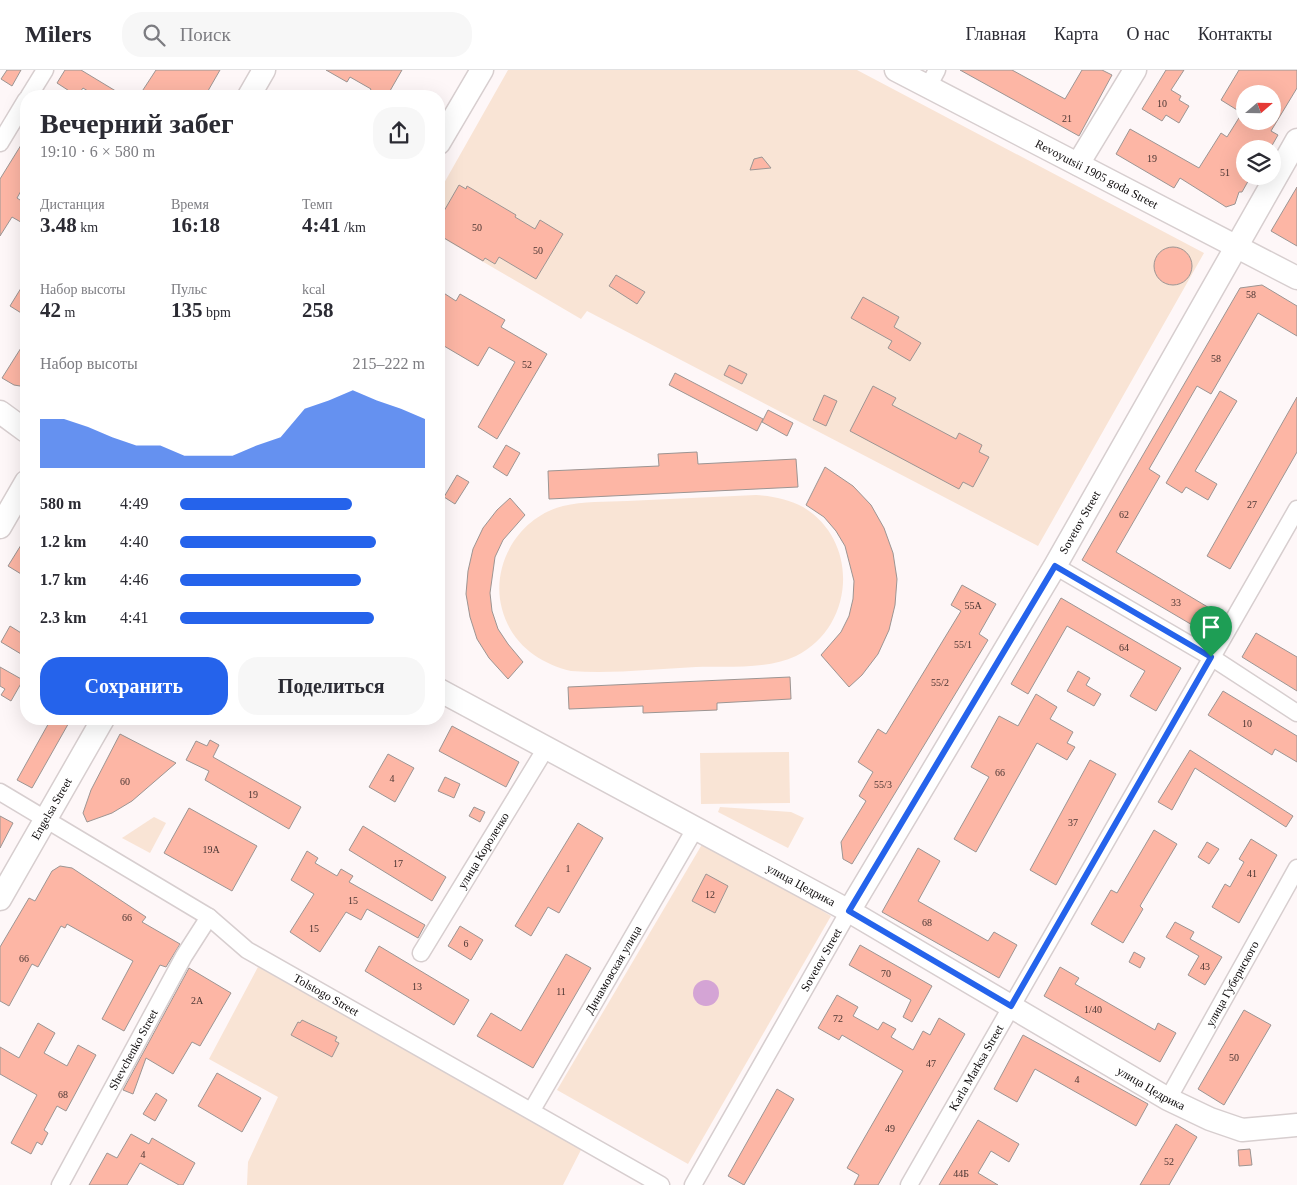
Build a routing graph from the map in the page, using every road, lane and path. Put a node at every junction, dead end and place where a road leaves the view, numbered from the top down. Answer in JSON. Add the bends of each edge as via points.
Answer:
{"nodes":[{"id":1,"x":45,"y":70,"type":"edge"},
{"id":2,"x":264,"y":70,"type":"edge"},
{"id":3,"x":482,"y":70,"type":"edge"},
{"id":4,"x":896,"y":70,"type":"edge"},
{"id":5,"x":1135,"y":70,"type":"edge"},
{"id":6,"x":933,"y":78,"type":"edge"},
{"id":7,"x":33,"y":90,"type":"edge"},
{"id":8,"x":252,"y":90,"type":"edge"},
{"id":9,"x":20,"y":110,"type":"edge"},
{"id":10,"x":445,"y":133,"type":"edge"},
{"id":11,"x":1297,"y":140,"type":"edge"},
{"id":12,"x":0,"y":143,"type":"edge"},
{"id":13,"x":1078,"y":164,"type":"junction"},
{"id":14,"x":1236,"y":245,"type":"junction"},
{"id":15,"x":1297,"y":278,"type":"edge"},
{"id":16,"x":0,"y":412,"type":"edge"},
{"id":17,"x":20,"y":427,"type":"edge"},
{"id":18,"x":20,"y":492,"type":"edge"},
{"id":19,"x":1297,"y":509,"type":"edge"},
{"id":20,"x":0,"y":527,"type":"edge"},
{"id":21,"x":1055,"y":566,"type":"junction"},
{"id":22,"x":1211,"y":657,"type":"junction"},
{"id":23,"x":445,"y":693,"type":"edge"},
{"id":24,"x":1297,"y":713,"type":"edge"},
{"id":25,"x":100,"y":725,"type":"edge"},
{"id":26,"x":546,"y":748,"type":"junction"},
{"id":27,"x":0,"y":792,"type":"edge"},
{"id":28,"x":46,"y":819,"type":"junction"},
{"id":29,"x":695,"y":829,"type":"junction"},
{"id":30,"x":1297,"y":868,"type":"edge"},
{"id":31,"x":0,"y":899,"type":"edge"},
{"id":32,"x":849,"y":911,"type":"junction"},
{"id":33,"x":209,"y":917,"type":"junction"},
{"id":34,"x":421,"y":953,"type":"dead end"},
{"id":35,"x":1011,"y":1006,"type":"junction"},
{"id":36,"x":1168,"y":1099,"type":"junction"},
{"id":37,"x":532,"y":1110,"type":"junction"},
{"id":38,"x":1297,"y":1125,"type":"edge"},
{"id":39,"x":60,"y":1185,"type":"edge"},
{"id":40,"x":661,"y":1185,"type":"edge"},
{"id":41,"x":693,"y":1185,"type":"edge"},
{"id":42,"x":909,"y":1185,"type":"edge"}],
"edges":[{"from":1,"to":7,"type":"street"},
{"from":2,"to":8,"type":"street"},
{"from":3,"to":10,"type":"street"},
{"from":4,"to":6,"type":"street","name":"Revoyutsii 1905 goda Street"},
{"from":5,"to":13,"type":"street"},
{"from":6,"to":13,"type":"street","name":"Revoyutsii 1905 goda Street"},
{"from":9,"to":12,"type":"street"},
{"from":11,"to":14,"type":"street","name":"Sovetov Street"},
{"from":13,"to":14,"type":"street","name":"Revoyutsii 1905 goda Street"},
{"from":14,"to":15,"type":"street","name":"Revoyutsii 1905 goda Street"},
{"from":14,"to":21,"type":"street","name":"Sovetov Street"},
{"from":16,"to":17,"type":"street"},
{"from":18,"to":20,"type":"street"},
{"from":19,"to":22,"type":"street","name":"Karla Marksa Street"},
{"from":21,"to":22,"type":"street"},
{"from":21,"to":32,"type":"street","name":"Sovetov Street"},
{"from":22,"to":24,"type":"street"},
{"from":22,"to":35,"type":"street","name":"Karla Marksa Street"},
{"from":23,"to":26,"type":"street","name":"улица Цедрика"},
{"from":25,"to":28,"type":"street","name":"Engelsa Street"},
{"from":26,"to":29,"type":"street","name":"улица Цедрика"},
{"from":26,"to":34,"type":"street","name":"улица Короленко"},
{"from":27,"to":28,"type":"street","name":"Tolstogo Street"},
{"from":28,"to":31,"type":"street","name":"Engelsa Street"},
{"from":28,"to":33,"type":"street","name":"Tolstogo Street"},
{"from":29,"to":32,"type":"street","name":"улица Цедрика"},
{"from":29,"to":37,"type":"street","name":"Динамовская улица"},
{"from":30,"to":36,"type":"street","name":"улица Губернского"},
{"from":32,"to":35,"type":"street","name":"улица Цедрика"},
{"from":32,"to":41,"type":"street","name":"Sovetov Street"},
{"from":33,"to":37,"type":"street","name":"Tolstogo Street","via":[[247,950]]},
{"from":33,"to":39,"type":"street","name":"Shevchenko Street","via":[[174,972]]},
{"from":35,"to":36,"type":"street","name":"улица Цедрика"},
{"from":35,"to":42,"type":"street","name":"Karla Marksa Street"},
{"from":36,"to":38,"type":"street","name":"улица Цедрика","via":[[1242,1130]]},
{"from":37,"to":40,"type":"street","name":"Tolstogo Street"}]}
